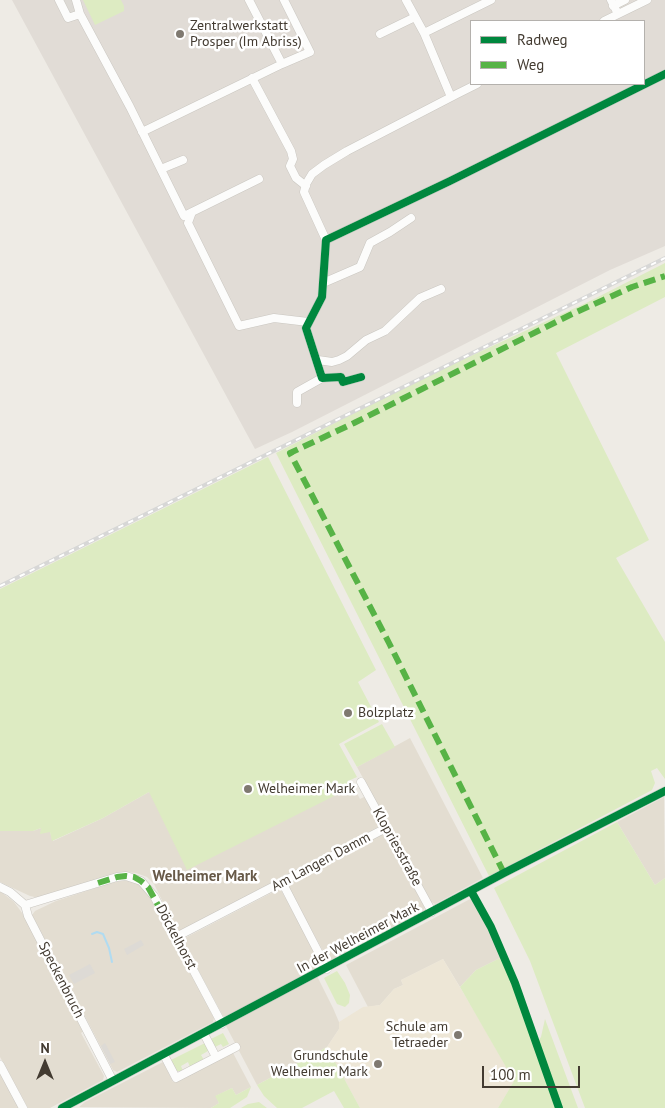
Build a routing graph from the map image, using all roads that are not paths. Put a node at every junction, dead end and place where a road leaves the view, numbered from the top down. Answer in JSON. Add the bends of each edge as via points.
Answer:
{"nodes":[{"id":1,"x":59,"y":0,"type":"edge"},
{"id":2,"x":76,"y":0,"type":"edge"},
{"id":3,"x":249,"y":0,"type":"edge"},
{"id":4,"x":284,"y":0,"type":"edge"},
{"id":5,"x":406,"y":0,"type":"edge"},
{"id":6,"x":491,"y":0,"type":"edge"},
{"id":7,"x":625,"y":0,"type":"edge"},
{"id":8,"x":647,"y":0,"type":"edge"},
{"id":9,"x":612,"y":3,"type":"edge"},
{"id":10,"x":80,"y":14,"type":"junction"},
{"id":11,"x":618,"y":14,"type":"junction"},
{"id":12,"x":416,"y":17,"type":"junction"},
{"id":13,"x":606,"y":20,"type":"edge"},
{"id":14,"x":424,"y":33,"type":"junction"},
{"id":15,"x":380,"y":34,"type":"dead end"},
{"id":16,"x":282,"y":64,"type":"junction"},
{"id":17,"x":665,"y":74,"type":"edge"},
{"id":18,"x":252,"y":78,"type":"junction"},
{"id":19,"x":645,"y":84,"type":"edge"},
{"id":20,"x":475,"y":85,"type":"edge"},
{"id":21,"x":643,"y":85,"type":"edge"},
{"id":22,"x":457,"y":94,"type":"junction"},
{"id":23,"x":142,"y":132,"type":"junction"},
{"id":24,"x":183,"y":160,"type":"dead end"},
{"id":25,"x":161,"y":169,"type":"junction"},
{"id":26,"x":259,"y":179,"type":"dead end"},
{"id":27,"x":306,"y":186,"type":"junction"},
{"id":28,"x":192,"y":212,"type":"junction"},
{"id":29,"x":411,"y":218,"type":"dead end"},
{"id":30,"x":326,"y":240,"type":"junction"},
{"id":31,"x":323,"y":284,"type":"junction"},
{"id":32,"x":441,"y":289,"type":"dead end"},
{"id":33,"x":308,"y":322,"type":"junction"},
{"id":34,"x":318,"y":360,"type":"junction"},
{"id":35,"x":361,"y":377,"type":"dead end"},
{"id":36,"x":322,"y":378,"type":"junction"},
{"id":37,"x":297,"y":403,"type":"dead end"},
{"id":38,"x":361,"y":782,"type":"dead end"},
{"id":39,"x":665,"y":791,"type":"edge"},
{"id":40,"x":386,"y":828,"type":"junction"},
{"id":41,"x":282,"y":882,"type":"junction"},
{"id":42,"x":0,"y":887,"type":"edge"},
{"id":43,"x":25,"y":905,"type":"junction"},
{"id":44,"x":432,"y":912,"type":"junction"},
{"id":45,"x":176,"y":937,"type":"junction"},
{"id":46,"x":327,"y":969,"type":"junction"},
{"id":47,"x":222,"y":1024,"type":"junction"},
{"id":48,"x":204,"y":1034,"type":"junction"},
{"id":49,"x":236,"y":1047,"type":"dead end"},
{"id":50,"x":164,"y":1055,"type":"junction"},
{"id":51,"x":216,"y":1057,"type":"junction"},
{"id":52,"x":0,"y":1065,"type":"edge"},
{"id":53,"x":113,"y":1081,"type":"junction"},
{"id":54,"x":23,"y":1108,"type":"edge"},
{"id":55,"x":62,"y":1108,"type":"edge"}],
"edges":[{"from":1,"to":10,"type":"street","via":[[68,18]]},
{"from":2,"to":10,"type":"street"},
{"from":3,"to":16,"type":"street"},
{"from":4,"to":16,"type":"street","via":[[310,52]]},
{"from":5,"to":12,"type":"street"},
{"from":6,"to":14,"type":"street"},
{"from":7,"to":9,"type":"street"},
{"from":8,"to":11,"type":"street"},
{"from":9,"to":11,"type":"street"},
{"from":10,"to":23,"type":"street"},
{"from":11,"to":13,"type":"street"},
{"from":12,"to":14,"type":"street"},
{"from":12,"to":15,"type":"street"},
{"from":14,"to":22,"type":"street","via":[[451,96]]},
{"from":16,"to":18,"type":"street"},
{"from":17,"to":19,"type":"street"},
{"from":18,"to":23,"type":"street"},
{"from":18,"to":27,"type":"street","via":[[291,151],[293,159],[290,166],[296,178]]},
{"from":20,"to":22,"type":"street"},
{"from":21,"to":30,"type":"street"},
{"from":22,"to":27,"type":"street","via":[[324,165],[312,174]]},
{"from":23,"to":25,"type":"street"},
{"from":24,"to":25,"type":"street"},
{"from":25,"to":28,"type":"street","via":[[184,216]]},
{"from":26,"to":28,"type":"street"},
{"from":27,"to":30,"type":"street","via":[[304,192]]},
{"from":28,"to":33,"type":"street","via":[[188,223],[239,326],[274,318]]},
{"from":29,"to":31,"type":"street","via":[[370,243],[360,267]]},
{"from":30,"to":31,"type":"street"},
{"from":31,"to":33,"type":"street","via":[[322,297]]},
{"from":32,"to":34,"type":"street","via":[[420,298],[385,331],[366,340],[347,356],[332,362]]},
{"from":33,"to":34,"type":"street","via":[[306,328]]},
{"from":34,"to":36,"type":"street"},
{"from":35,"to":36,"type":"street","via":[[343,382],[340,377]]},
{"from":36,"to":37,"type":"street","via":[[297,392]]},
{"from":38,"to":40,"type":"street","name":"Klopriesstraße"},
{"from":39,"to":44,"type":"street","name":"In der Welheimer Mark"},
{"from":40,"to":41,"type":"street","name":"Am Langen Damm"},
{"from":40,"to":44,"type":"street","name":"Klopriesstraße"},
{"from":41,"to":45,"type":"street","name":"Am Langen Damm"},
{"from":41,"to":46,"type":"street"},
{"from":42,"to":43,"type":"street"},
{"from":43,"to":45,"type":"street","name":"Döckelhorst","via":[[117,877],[134,877],[148,887]]},
{"from":43,"to":53,"type":"street","name":"Speckenbruch"},
{"from":44,"to":46,"type":"street","name":"In der Welheimer Mark"},
{"from":45,"to":47,"type":"street","name":"Döckelhorst"},
{"from":46,"to":47,"type":"street","name":"In der Welheimer Mark"},
{"from":47,"to":48,"type":"street","name":"In der Welheimer Mark"},
{"from":48,"to":50,"type":"street","name":"In der Welheimer Mark"},
{"from":48,"to":51,"type":"street"},
{"from":49,"to":51,"type":"street"},
{"from":50,"to":51,"type":"street","via":[[176,1078]]},
{"from":50,"to":53,"type":"street","name":"In der Welheimer Mark"},
{"from":52,"to":54,"type":"street"},
{"from":53,"to":55,"type":"street","name":"In der Welheimer Mark"}]}
